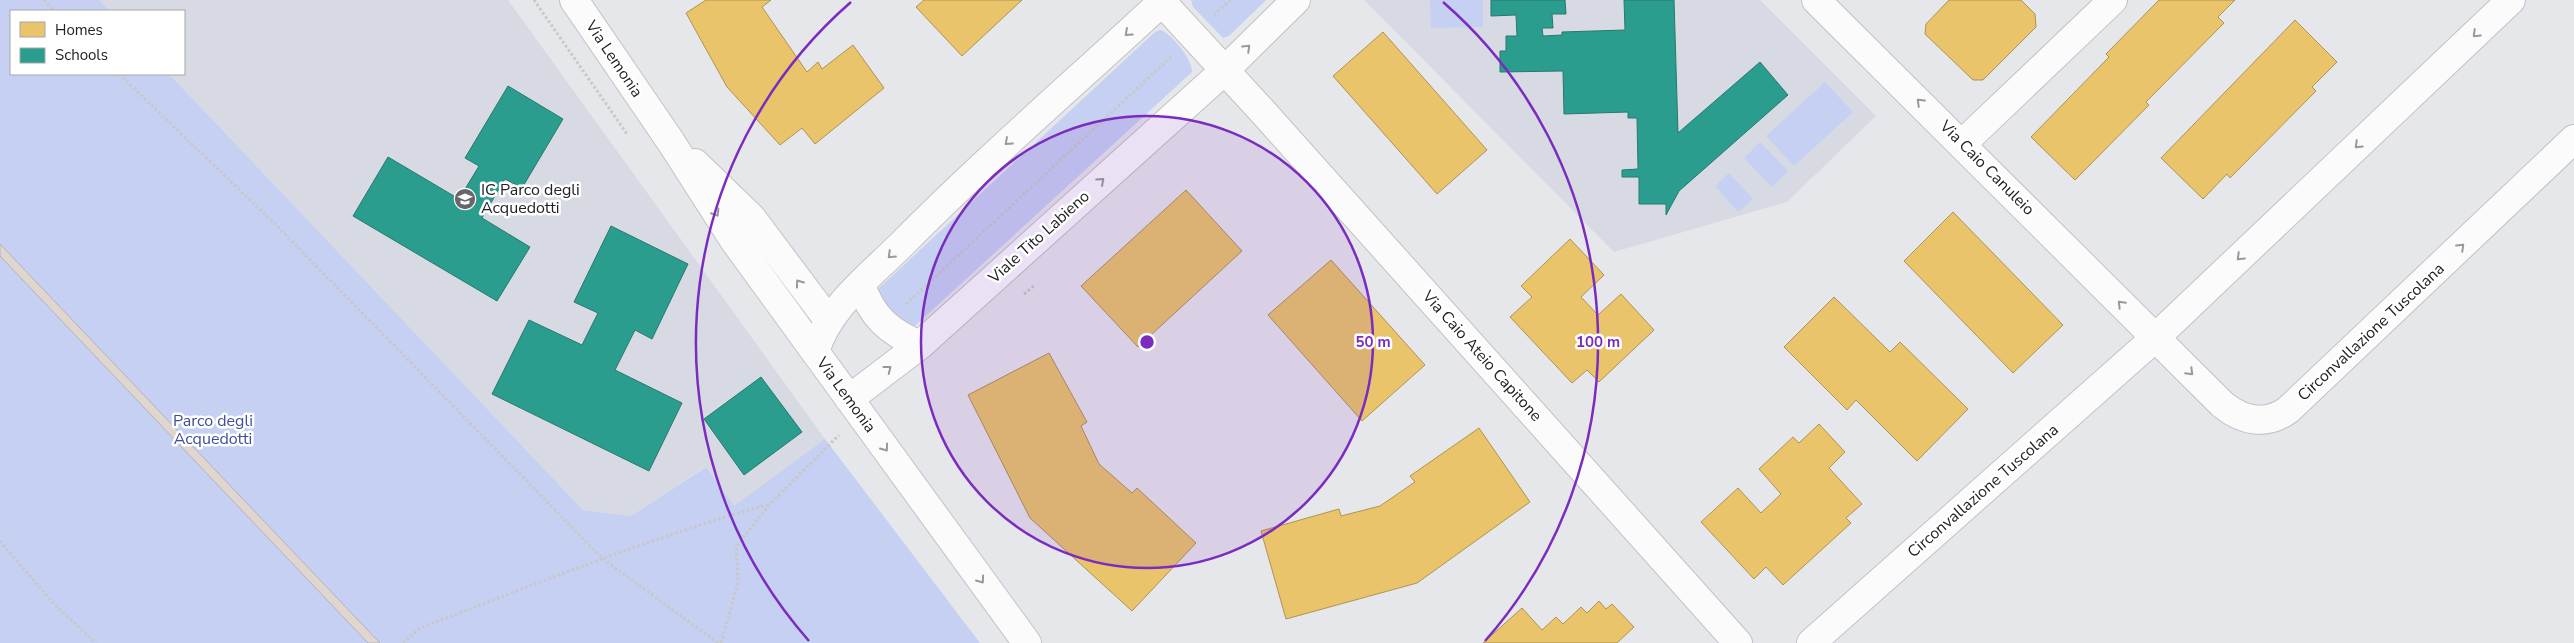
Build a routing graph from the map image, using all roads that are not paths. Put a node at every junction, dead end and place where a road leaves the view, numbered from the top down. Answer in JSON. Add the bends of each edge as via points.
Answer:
{"nodes":[{"id":1,"x":574,"y":0,"type":"edge"},
{"id":2,"x":1296,"y":0,"type":"edge"},
{"id":3,"x":1816,"y":0,"type":"edge"},
{"id":4,"x":2113,"y":0,"type":"edge"},
{"id":5,"x":2511,"y":0,"type":"edge"},
{"id":6,"x":1163,"y":1,"type":"edge"},
{"id":7,"x":1224,"y":70,"type":"junction"},
{"id":8,"x":2574,"y":139,"type":"edge"},
{"id":9,"x":672,"y":142,"type":"junction"},
{"id":10,"x":1963,"y":143,"type":"junction"},
{"id":11,"x":862,"y":285,"type":"junction"},
{"id":12,"x":829,"y":321,"type":"junction"},
{"id":13,"x":2155,"y":338,"type":"junction"},
{"id":14,"x":920,"y":345,"type":"junction"},
{"id":15,"x":815,"y":352,"type":"junction"},
{"id":16,"x":849,"y":399,"type":"junction"},
{"id":17,"x":1027,"y":643,"type":"edge"},
{"id":18,"x":1738,"y":643,"type":"edge"},
{"id":19,"x":1811,"y":643,"type":"edge"}],
"edges":[{"from":1,"to":9,"type":"street","name":"Via Lemonia"},
{"from":7,"to":2,"type":"street","name":"Viale Tito Labieno","one_way":true},
{"from":10,"to":3,"type":"street","name":"Via Caio Canuleio","one_way":true},
{"from":4,"to":10,"type":"street"},
{"from":5,"to":13,"type":"street","name":"Circonvallazione Tuscolana","one_way":true},
{"from":6,"to":7,"type":"street"},
{"from":6,"to":11,"type":"street","one_way":true,"via":[[958,188]]},
{"from":14,"to":7,"type":"street","name":"Viale Tito Labieno","one_way":true},
{"from":7,"to":18,"type":"street","name":"Via Caio Ateio Capitone"},
{"from":13,"to":8,"type":"street","name":"Circonvallazione Tuscolana","one_way":true,"via":[[2236,414],[2253,420],[2281,415]]},
{"from":12,"to":9,"type":"street","name":"Via Lemonia","one_way":true,"via":[[744,210]]},
{"from":9,"to":15,"type":"street","name":"Via Lemonia","one_way":true,"via":[[733,240]]},
{"from":13,"to":10,"type":"street","name":"Via Caio Canuleio","one_way":true},
{"from":11,"to":12,"type":"street"},
{"from":11,"to":14,"type":"street","via":[[873,311],[885,327]]},
{"from":12,"to":15,"type":"street"},
{"from":13,"to":19,"type":"street","name":"Circonvallazione Tuscolana"},
{"from":16,"to":14,"type":"street","name":"Viale Tito Labieno","one_way":true},
{"from":15,"to":16,"type":"street","name":"Via Lemonia"},
{"from":16,"to":17,"type":"street","name":"Via Lemonia","one_way":true}]}
